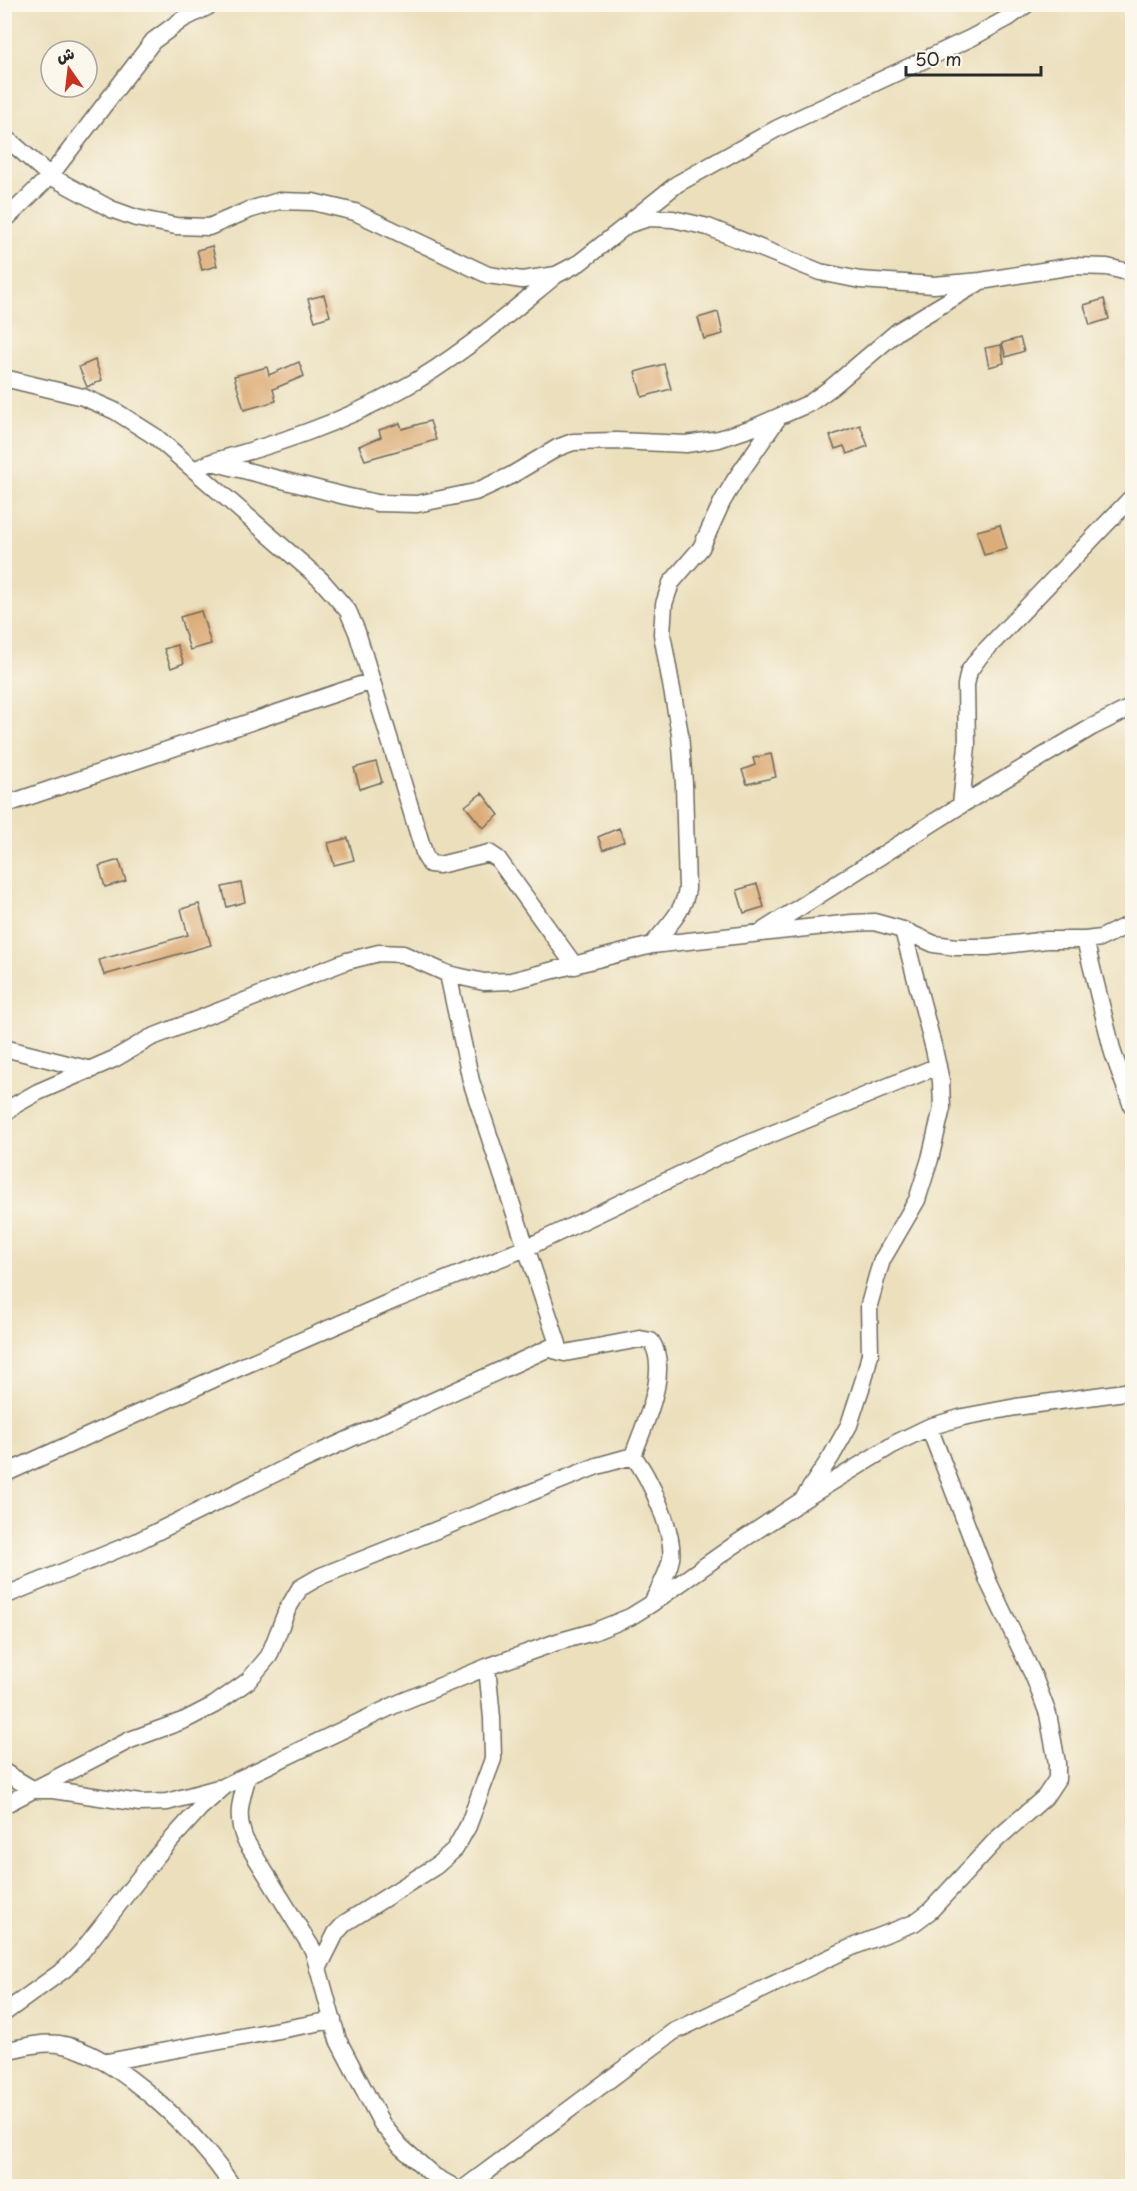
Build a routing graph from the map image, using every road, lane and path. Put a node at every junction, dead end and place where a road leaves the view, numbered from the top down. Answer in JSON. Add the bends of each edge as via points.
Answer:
{"nodes":[{"id":1,"x":213,"y":4,"type":"edge"},
{"id":2,"x":1027,"y":4,"type":"edge"},
{"id":3,"x":4,"y":136,"type":"edge"},
{"id":4,"x":50,"y":176,"type":"junction"},
{"id":5,"x":4,"y":221,"type":"edge"},
{"id":6,"x":627,"y":225,"type":"junction"},
{"id":7,"x":1132,"y":273,"type":"edge"},
{"id":8,"x":556,"y":275,"type":"junction"},
{"id":9,"x":981,"y":281,"type":"junction"},
{"id":10,"x":4,"y":378,"type":"edge"},
{"id":11,"x":779,"y":417,"type":"junction"},
{"id":12,"x":212,"y":462,"type":"junction"},
{"id":13,"x":194,"y":470,"type":"junction"},
{"id":14,"x":1132,"y":497,"type":"edge"},
{"id":15,"x":372,"y":681,"type":"junction"},
{"id":16,"x":1132,"y":707,"type":"edge"},
{"id":17,"x":4,"y":805,"type":"edge"},
{"id":18,"x":961,"y":805,"type":"junction"},
{"id":19,"x":1132,"y":923,"type":"edge"},
{"id":20,"x":903,"y":930,"type":"junction"},
{"id":21,"x":761,"y":933,"type":"junction"},
{"id":22,"x":1085,"y":940,"type":"junction"},
{"id":23,"x":652,"y":945,"type":"junction"},
{"id":24,"x":575,"y":966,"type":"junction"},
{"id":25,"x":448,"y":974,"type":"junction"},
{"id":26,"x":4,"y":1048,"type":"edge"},
{"id":27,"x":938,"y":1066,"type":"junction"},
{"id":28,"x":91,"y":1071,"type":"junction"},
{"id":29,"x":1132,"y":1106,"type":"edge"},
{"id":30,"x":4,"y":1114,"type":"edge"},
{"id":31,"x":526,"y":1248,"type":"junction"},
{"id":32,"x":558,"y":1344,"type":"junction"},
{"id":33,"x":1132,"y":1391,"type":"edge"},
{"id":34,"x":929,"y":1427,"type":"junction"},
{"id":35,"x":633,"y":1456,"type":"junction"},
{"id":36,"x":4,"y":1474,"type":"edge"},
{"id":37,"x":801,"y":1502,"type":"junction"},
{"id":38,"x":4,"y":1596,"type":"edge"},
{"id":39,"x":651,"y":1604,"type":"junction"},
{"id":40,"x":487,"y":1667,"type":"junction"},
{"id":41,"x":4,"y":1772,"type":"edge"},
{"id":42,"x":248,"y":1775,"type":"junction"},
{"id":43,"x":225,"y":1786,"type":"junction"},
{"id":44,"x":34,"y":1790,"type":"junction"},
{"id":45,"x":4,"y":1805,"type":"edge"},
{"id":46,"x":318,"y":1969,"type":"junction"},
{"id":47,"x":4,"y":2013,"type":"edge"},
{"id":48,"x":333,"y":2020,"type":"junction"},
{"id":49,"x":4,"y":2051,"type":"edge"},
{"id":50,"x":107,"y":2062,"type":"junction"},
{"id":51,"x":231,"y":2187,"type":"edge"},
{"id":52,"x":452,"y":2187,"type":"edge"},
{"id":53,"x":467,"y":2187,"type":"edge"}],
"edges":[{"from":1,"to":4,"type":"street","via":[[183,18],[153,41]]},
{"from":2,"to":6,"type":"street","via":[[971,38],[777,128],[677,184]]},
{"from":3,"to":4,"type":"street"},
{"from":4,"to":5,"type":"street"},
{"from":4,"to":8,"type":"street","via":[[111,209],[176,226],[209,226],[279,201],[312,201],[354,212],[488,275],[522,280]]},
{"from":6,"to":8,"type":"street","via":[[579,264]]},
{"from":6,"to":9,"type":"street","via":[[649,218],[673,219],[708,228],[820,272],[860,280],[934,285]]},
{"from":7,"to":9,"type":"street","via":[[1107,267],[1073,266]]},
{"from":8,"to":12,"type":"street","via":[[402,390],[348,417]]},
{"from":9,"to":11,"type":"street","via":[[898,331],[810,403]]},
{"from":10,"to":13,"type":"street","via":[[83,397],[115,411],[156,437]]},
{"from":11,"to":12,"type":"street","via":[[703,442],[573,442],[475,492],[417,504],[345,496]]},
{"from":11,"to":23,"type":"street","via":[[735,480],[701,548],[671,583],[664,604],[662,634],[680,734],[687,889],[680,911]]},
{"from":12,"to":13,"type":"street"},
{"from":13,"to":15,"type":"street","via":[[338,598],[357,632]]},
{"from":14,"to":18,"type":"street","via":[[969,671]]},
{"from":15,"to":17,"type":"street"},
{"from":15,"to":24,"type":"street","via":[[430,864],[489,853],[498,859]]},
{"from":16,"to":18,"type":"street"},
{"from":18,"to":21,"type":"street"},
{"from":19,"to":22,"type":"street","via":[[1101,938]]},
{"from":20,"to":21,"type":"street","via":[[874,922]]},
{"from":20,"to":22,"type":"street","via":[[934,944],[956,947]]},
{"from":20,"to":27,"type":"street"},
{"from":21,"to":23,"type":"street"},
{"from":22,"to":29,"type":"street","via":[[1113,1053]]},
{"from":23,"to":24,"type":"street"},
{"from":24,"to":25,"type":"street","via":[[511,981],[484,982]]},
{"from":25,"to":28,"type":"street","via":[[402,954],[379,953],[347,961],[150,1038]]},
{"from":25,"to":31,"type":"street","via":[[471,1081]]},
{"from":26,"to":28,"type":"street"},
{"from":27,"to":31,"type":"street","via":[[725,1153]]},
{"from":27,"to":37,"type":"street","via":[[942,1108],[917,1200],[882,1260],[877,1276],[869,1305],[870,1354],[864,1379],[849,1425]]},
{"from":28,"to":30,"type":"street","via":[[38,1092]]},
{"from":31,"to":32,"type":"street"},
{"from":31,"to":36,"type":"street","via":[[269,1354]]},
{"from":32,"to":35,"type":"street","via":[[554,1350],[565,1353],[640,1339],[651,1341],[658,1351],[657,1385]]},
{"from":32,"to":38,"type":"street","via":[[288,1467],[136,1542]]},
{"from":33,"to":34,"type":"street","via":[[1016,1407]]},
{"from":34,"to":37,"type":"street"},
{"from":34,"to":53,"type":"street","via":[[989,1583],[1048,1714],[1057,1779],[1045,1797],[997,1839],[914,1923],[852,1947],[673,2032]]},
{"from":35,"to":39,"type":"street","via":[[649,1481],[671,1541],[667,1574]]},
{"from":35,"to":44,"type":"street","via":[[597,1466],[321,1576],[300,1588],[269,1656],[248,1681],[185,1720],[130,1740]]},
{"from":37,"to":39,"type":"street"},
{"from":39,"to":40,"type":"street","via":[[593,1632]]},
{"from":40,"to":42,"type":"street","via":[[399,1703]]},
{"from":40,"to":46,"type":"street","via":[[493,1758],[468,1826],[455,1849],[436,1866],[345,1923]]},
{"from":41,"to":44,"type":"street"},
{"from":42,"to":43,"type":"street"},
{"from":42,"to":46,"type":"street","via":[[239,1808],[239,1826],[309,1942]]},
{"from":43,"to":44,"type":"street","via":[[166,1802],[140,1803]]},
{"from":43,"to":47,"type":"street","via":[[155,1858],[71,1963]]},
{"from":44,"to":45,"type":"street"},
{"from":46,"to":48,"type":"street"},
{"from":48,"to":50,"type":"street"},
{"from":48,"to":52,"type":"street","via":[[352,2070],[382,2124],[400,2147]]},
{"from":49,"to":50,"type":"street","via":[[59,2044]]},
{"from":50,"to":51,"type":"street","via":[[162,2106],[202,2145]]}]}
